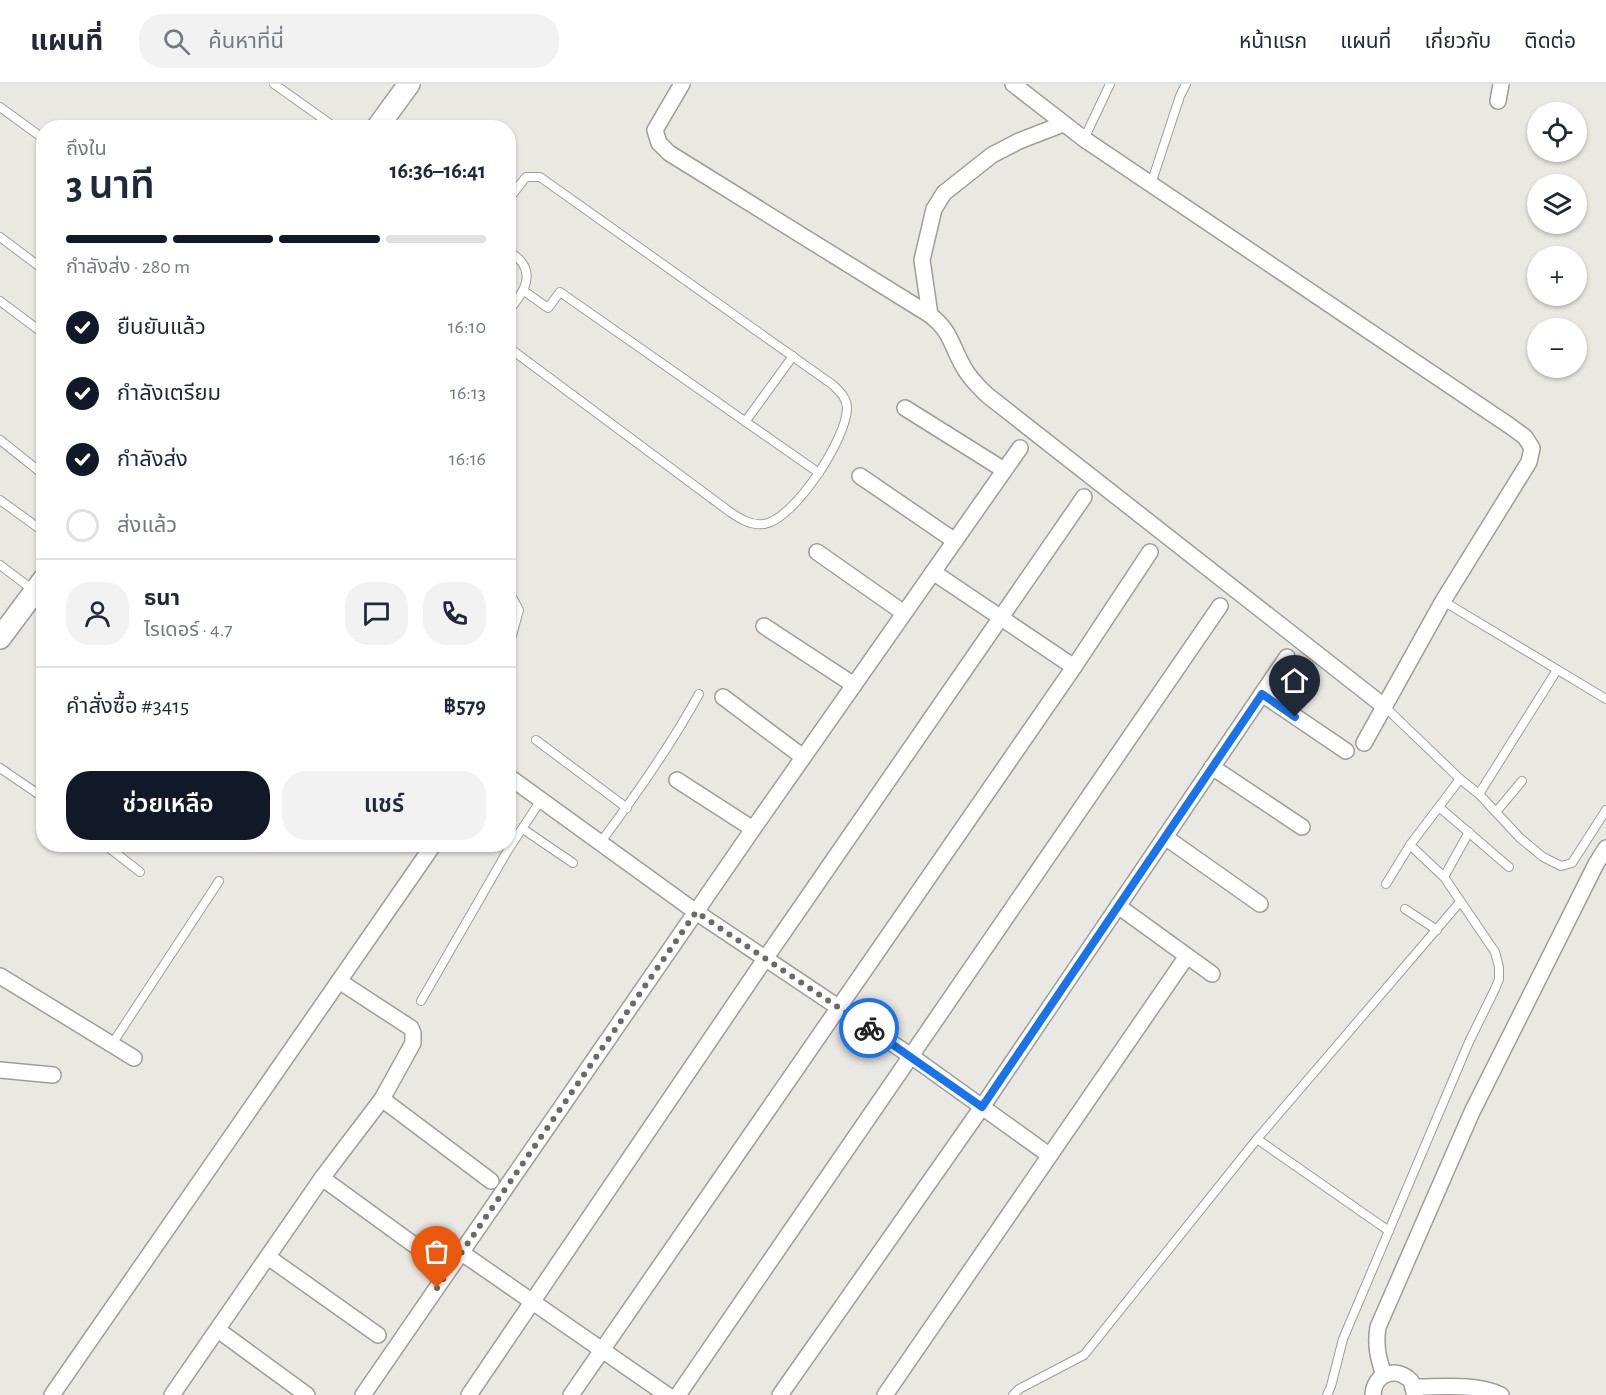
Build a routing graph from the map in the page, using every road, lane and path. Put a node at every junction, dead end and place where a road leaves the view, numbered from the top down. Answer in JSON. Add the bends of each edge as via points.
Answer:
{"nodes":[{"id":1,"x":274,"y":84,"type":"edge"},
{"id":2,"x":409,"y":84,"type":"edge"},
{"id":3,"x":682,"y":84,"type":"edge"},
{"id":4,"x":1013,"y":84,"type":"edge"},
{"id":5,"x":1110,"y":84,"type":"edge"},
{"id":6,"x":1186,"y":84,"type":"edge"},
{"id":7,"x":1501,"y":84,"type":"edge"},
{"id":8,"x":1498,"y":101,"type":"dead end"},
{"id":9,"x":0,"y":107,"type":"edge"},
{"id":10,"x":325,"y":120,"type":"edge"},
{"id":11,"x":383,"y":120,"type":"edge"},
{"id":12,"x":1063,"y":123,"type":"junction"},
{"id":13,"x":36,"y":134,"type":"edge"},
{"id":14,"x":1084,"y":139,"type":"junction"},
{"id":15,"x":1151,"y":184,"type":"junction"},
{"id":16,"x":516,"y":190,"type":"edge"},
{"id":17,"x":0,"y":237,"type":"edge"},
{"id":18,"x":516,"y":257,"type":"edge"},
{"id":19,"x":36,"y":264,"type":"edge"},
{"id":20,"x":524,"y":291,"type":"junction"},
{"id":21,"x":0,"y":301,"type":"edge"},
{"id":22,"x":516,"y":302,"type":"edge"},
{"id":23,"x":930,"y":315,"type":"junction"},
{"id":24,"x":36,"y":328,"type":"edge"},
{"id":25,"x":516,"y":353,"type":"edge"},
{"id":26,"x":793,"y":356,"type":"junction"},
{"id":27,"x":905,"y":408,"type":"dead end"},
{"id":28,"x":745,"y":422,"type":"junction"},
{"id":29,"x":0,"y":440,"type":"edge"},
{"id":30,"x":1020,"y":448,"type":"dead end"},
{"id":31,"x":36,"y":469,"type":"edge"},
{"id":32,"x":1004,"y":470,"type":"junction"},
{"id":33,"x":819,"y":473,"type":"junction"},
{"id":34,"x":860,"y":476,"type":"dead end"},
{"id":35,"x":1084,"y":497,"type":"dead end"},
{"id":36,"x":0,"y":500,"type":"edge"},
{"id":37,"x":36,"y":526,"type":"edge"},
{"id":38,"x":955,"y":541,"type":"junction"},
{"id":39,"x":817,"y":552,"type":"dead end"},
{"id":40,"x":1150,"y":552,"type":"dead end"},
{"id":41,"x":0,"y":565,"type":"edge"},
{"id":42,"x":933,"y":572,"type":"junction"},
{"id":43,"x":36,"y":583,"type":"edge"},
{"id":44,"x":36,"y":589,"type":"edge"},
{"id":45,"x":1443,"y":601,"type":"junction"},
{"id":46,"x":516,"y":605,"type":"edge"},
{"id":47,"x":1220,"y":606,"type":"dead end"},
{"id":48,"x":904,"y":613,"type":"junction"},
{"id":49,"x":1001,"y":619,"type":"junction"},
{"id":50,"x":516,"y":621,"type":"edge"},
{"id":51,"x":764,"y":626,"type":"dead end"},
{"id":52,"x":0,"y":638,"type":"edge"},
{"id":53,"x":1287,"y":657,"type":"dead end"},
{"id":54,"x":1074,"y":668,"type":"junction"},
{"id":55,"x":1557,"y":670,"type":"junction"},
{"id":56,"x":854,"y":685,"type":"junction"},
{"id":57,"x":699,"y":694,"type":"dead end"},
{"id":58,"x":1262,"y":694,"type":"junction"},
{"id":59,"x":723,"y":697,"type":"dead end"},
{"id":60,"x":1606,"y":699,"type":"edge"},
{"id":61,"x":1385,"y":707,"type":"junction"},
{"id":62,"x":536,"y":740,"type":"dead end"},
{"id":63,"x":1364,"y":743,"type":"dead end"},
{"id":64,"x":1346,"y":751,"type":"dead end"},
{"id":65,"x":803,"y":757,"type":"junction"},
{"id":66,"x":1212,"y":767,"type":"junction"},
{"id":67,"x":0,"y":768,"type":"edge"},
{"id":68,"x":1460,"y":779,"type":"junction"},
{"id":69,"x":677,"y":780,"type":"dead end"},
{"id":70,"x":1522,"y":781,"type":"dead end"},
{"id":71,"x":516,"y":782,"type":"edge"},
{"id":72,"x":36,"y":793,"type":"edge"},
{"id":73,"x":1479,"y":794,"type":"junction"},
{"id":74,"x":541,"y":800,"type":"junction"},
{"id":75,"x":1439,"y":807,"type":"junction"},
{"id":76,"x":627,"y":808,"type":"junction"},
{"id":77,"x":1606,"y":810,"type":"edge"},
{"id":78,"x":1496,"y":812,"type":"junction"},
{"id":79,"x":1302,"y":827,"type":"dead end"},
{"id":80,"x":523,"y":829,"type":"junction"},
{"id":81,"x":753,"y":829,"type":"junction"},
{"id":82,"x":1469,"y":832,"type":"junction"},
{"id":83,"x":1165,"y":837,"type":"junction"},
{"id":84,"x":516,"y":841,"type":"edge"},
{"id":85,"x":600,"y":843,"type":"junction"},
{"id":86,"x":1410,"y":845,"type":"junction"},
{"id":87,"x":1606,"y":848,"type":"edge"},
{"id":88,"x":114,"y":852,"type":"edge"},
{"id":89,"x":428,"y":852,"type":"edge"},
{"id":90,"x":509,"y":852,"type":"edge"},
{"id":91,"x":573,"y":863,"type":"dead end"},
{"id":92,"x":1509,"y":867,"type":"dead end"},
{"id":93,"x":140,"y":872,"type":"dead end"},
{"id":94,"x":1444,"y":877,"type":"junction"},
{"id":95,"x":219,"y":881,"type":"dead end"},
{"id":96,"x":1386,"y":884,"type":"dead end"},
{"id":97,"x":1460,"y":902,"type":"junction"},
{"id":98,"x":1260,"y":904,"type":"dead end"},
{"id":99,"x":1118,"y":906,"type":"junction"},
{"id":100,"x":1405,"y":909,"type":"dead end"},
{"id":101,"x":696,"y":912,"type":"junction"},
{"id":102,"x":1437,"y":930,"type":"junction"},
{"id":103,"x":1187,"y":956,"type":"junction"},
{"id":104,"x":765,"y":959,"type":"junction"},
{"id":105,"x":1212,"y":974,"type":"dead end"},
{"id":106,"x":0,"y":975,"type":"edge"},
{"id":107,"x":339,"y":981,"type":"junction"},
{"id":108,"x":421,"y":1001,"type":"dead end"},
{"id":109,"x":839,"y":1008,"type":"junction"},
{"id":110,"x":112,"y":1044,"type":"junction"},
{"id":111,"x":911,"y":1056,"type":"junction"},
{"id":112,"x":134,"y":1058,"type":"dead end"},
{"id":113,"x":0,"y":1070,"type":"edge"},
{"id":114,"x":53,"y":1074,"type":"dead end"},
{"id":115,"x":382,"y":1099,"type":"junction"},
{"id":116,"x":982,"y":1107,"type":"junction"},
{"id":117,"x":1257,"y":1139,"type":"junction"},
{"id":118,"x":1049,"y":1155,"type":"junction"},
{"id":119,"x":322,"y":1178,"type":"junction"},
{"id":120,"x":491,"y":1181,"type":"dead end"},
{"id":121,"x":1389,"y":1231,"type":"junction"},
{"id":122,"x":462,"y":1253,"type":"junction"},
{"id":123,"x":428,"y":1255,"type":"dead end"},
{"id":124,"x":268,"y":1257,"type":"junction"},
{"id":125,"x":531,"y":1301,"type":"junction"},
{"id":126,"x":218,"y":1330,"type":"junction"},
{"id":127,"x":378,"y":1335,"type":"dead end"},
{"id":128,"x":602,"y":1350,"type":"junction"},
{"id":129,"x":1384,"y":1375,"type":"junction"},
{"id":130,"x":1415,"y":1391,"type":"edge"},
{"id":131,"x":52,"y":1395,"type":"edge"},
{"id":132,"x":172,"y":1395,"type":"edge"},
{"id":133,"x":307,"y":1395,"type":"edge"},
{"id":134,"x":363,"y":1395,"type":"edge"},
{"id":135,"x":469,"y":1395,"type":"edge"},
{"id":136,"x":571,"y":1395,"type":"edge"},
{"id":137,"x":667,"y":1395,"type":"edge"},
{"id":138,"x":678,"y":1395,"type":"edge"},
{"id":139,"x":780,"y":1395,"type":"edge"},
{"id":140,"x":885,"y":1395,"type":"edge"},
{"id":141,"x":1013,"y":1395,"type":"edge"},
{"id":142,"x":1327,"y":1395,"type":"edge"},
{"id":143,"x":1373,"y":1395,"type":"edge"},
{"id":144,"x":1501,"y":1395,"type":"edge"}],
"edges":[{"from":1,"to":10,"type":"lane"},
{"from":2,"to":11,"type":"main road"},
{"from":3,"to":23,"type":"street","via":[[655,130],[659,143],[669,153]]},
{"from":4,"to":12,"type":"street"},
{"from":5,"to":14,"type":"lane"},
{"from":6,"to":15,"type":"lane"},
{"from":7,"to":8,"type":"street"},
{"from":9,"to":13,"type":"lane"},
{"from":12,"to":14,"type":"street"},
{"from":12,"to":23,"type":"street","via":[[992,155],[944,193],[934,208],[922,260]]},
{"from":14,"to":15,"type":"street"},
{"from":15,"to":45,"type":"street","via":[[1525,437],[1532,448],[1530,462]]},
{"from":16,"to":26,"type":"lane","via":[[526,177],[540,177]]},
{"from":17,"to":19,"type":"lane"},
{"from":18,"to":20,"type":"lane","via":[[523,263],[527,280]]},
{"from":20,"to":22,"type":"lane"},
{"from":20,"to":28,"type":"lane","via":[[548,308],[560,292]]},
{"from":21,"to":24,"type":"lane"},
{"from":23,"to":61,"type":"street","via":[[943,325],[962,366],[987,395]]},
{"from":25,"to":33,"type":"lane","via":[[744,521],[764,524],[777,519],[796,503]]},
{"from":26,"to":28,"type":"lane"},
{"from":26,"to":33,"type":"lane","via":[[844,395],[847,407],[832,453]]},
{"from":27,"to":32,"type":"street"},
{"from":28,"to":33,"type":"lane"},
{"from":29,"to":31,"type":"lane"},
{"from":30,"to":32,"type":"street"},
{"from":32,"to":38,"type":"street"},
{"from":34,"to":38,"type":"street"},
{"from":35,"to":49,"type":"street"},
{"from":36,"to":37,"type":"lane"},
{"from":38,"to":42,"type":"street"},
{"from":39,"to":48,"type":"street"},
{"from":40,"to":54,"type":"street"},
{"from":41,"to":43,"type":"lane"},
{"from":42,"to":48,"type":"street"},
{"from":42,"to":49,"type":"street"},
{"from":44,"to":52,"type":"main road"},
{"from":45,"to":55,"type":"lane"},
{"from":45,"to":61,"type":"street"},
{"from":46,"to":50,"type":"lane"},
{"from":47,"to":111,"type":"street"},
{"from":48,"to":56,"type":"street"},
{"from":49,"to":54,"type":"street"},
{"from":49,"to":104,"type":"street"},
{"from":51,"to":56,"type":"street"},
{"from":53,"to":58,"type":"street"},
{"from":54,"to":109,"type":"street"},
{"from":55,"to":60,"type":"lane"},
{"from":55,"to":73,"type":"lane"},
{"from":56,"to":65,"type":"street"},
{"from":57,"to":76,"type":"lane"},
{"from":58,"to":64,"type":"street"},
{"from":58,"to":66,"type":"street"},
{"from":59,"to":65,"type":"street"},
{"from":61,"to":63,"type":"street"},
{"from":61,"to":68,"type":"lane"},
{"from":62,"to":76,"type":"lane"},
{"from":65,"to":81,"type":"street"},
{"from":66,"to":79,"type":"street"},
{"from":66,"to":83,"type":"street"},
{"from":67,"to":72,"type":"lane"},
{"from":68,"to":73,"type":"lane"},
{"from":68,"to":75,"type":"lane"},
{"from":69,"to":81,"type":"street"},
{"from":70,"to":78,"type":"lane"},
{"from":71,"to":74,"type":"street"},
{"from":73,"to":78,"type":"lane"},
{"from":74,"to":80,"type":"lane"},
{"from":74,"to":85,"type":"street"},
{"from":75,"to":82,"type":"lane"},
{"from":75,"to":86,"type":"lane"},
{"from":76,"to":85,"type":"lane"},
{"from":77,"to":78,"type":"lane","via":[[1572,863],[1561,866],[1533,849]]},
{"from":80,"to":84,"type":"lane"},
{"from":80,"to":91,"type":"lane"},
{"from":81,"to":101,"type":"street"},
{"from":82,"to":92,"type":"lane"},
{"from":82,"to":94,"type":"lane"},
{"from":83,"to":98,"type":"street"},
{"from":83,"to":99,"type":"street"},
{"from":85,"to":101,"type":"street"},
{"from":86,"to":94,"type":"lane"},
{"from":86,"to":96,"type":"lane"},
{"from":87,"to":129,"type":"street","via":[[1472,1112],[1378,1328],[1375,1341]]},
{"from":88,"to":93,"type":"lane"},
{"from":89,"to":107,"type":"street"},
{"from":90,"to":108,"type":"lane"},
{"from":94,"to":97,"type":"lane"},
{"from":95,"to":110,"type":"lane"},
{"from":97,"to":102,"type":"lane"},
{"from":97,"to":121,"type":"lane","via":[[1495,952],[1499,979]]},
{"from":99,"to":103,"type":"street"},
{"from":99,"to":116,"type":"street"},
{"from":100,"to":102,"type":"lane"},
{"from":101,"to":104,"type":"street"},
{"from":101,"to":122,"type":"street"},
{"from":102,"to":117,"type":"lane"},
{"from":103,"to":105,"type":"street"},
{"from":103,"to":118,"type":"street"},
{"from":104,"to":109,"type":"street"},
{"from":104,"to":125,"type":"street"},
{"from":106,"to":110,"type":"street"},
{"from":107,"to":115,"type":"street","via":[[411,1028],[413,1043]]},
{"from":107,"to":131,"type":"street"},
{"from":109,"to":111,"type":"street"},
{"from":109,"to":128,"type":"street"},
{"from":110,"to":112,"type":"street"},
{"from":111,"to":116,"type":"street"},
{"from":111,"to":138,"type":"street"},
{"from":113,"to":114,"type":"street"},
{"from":115,"to":119,"type":"street"},
{"from":115,"to":120,"type":"street"},
{"from":116,"to":118,"type":"street"},
{"from":116,"to":139,"type":"street"},
{"from":117,"to":121,"type":"lane"},
{"from":117,"to":141,"type":"lane","via":[[1084,1355]]},
{"from":118,"to":140,"type":"street"},
{"from":119,"to":123,"type":"street"},
{"from":119,"to":124,"type":"street"},
{"from":121,"to":142,"type":"lane","via":[[1343,1339]]},
{"from":122,"to":125,"type":"street"},
{"from":122,"to":134,"type":"street"},
{"from":124,"to":126,"type":"street"},
{"from":124,"to":127,"type":"street"},
{"from":125,"to":128,"type":"street"},
{"from":125,"to":135,"type":"street"},
{"from":126,"to":132,"type":"street"},
{"from":126,"to":133,"type":"street"},
{"from":128,"to":136,"type":"street"},
{"from":128,"to":137,"type":"street"},
{"from":129,"to":130,"type":"street","via":[[1399,1372],[1411,1381]]},
{"from":129,"to":143,"type":"street","via":[[1374,1386]]},
{"from":130,"to":144,"type":"street","via":[[1457,1387]]}]}
